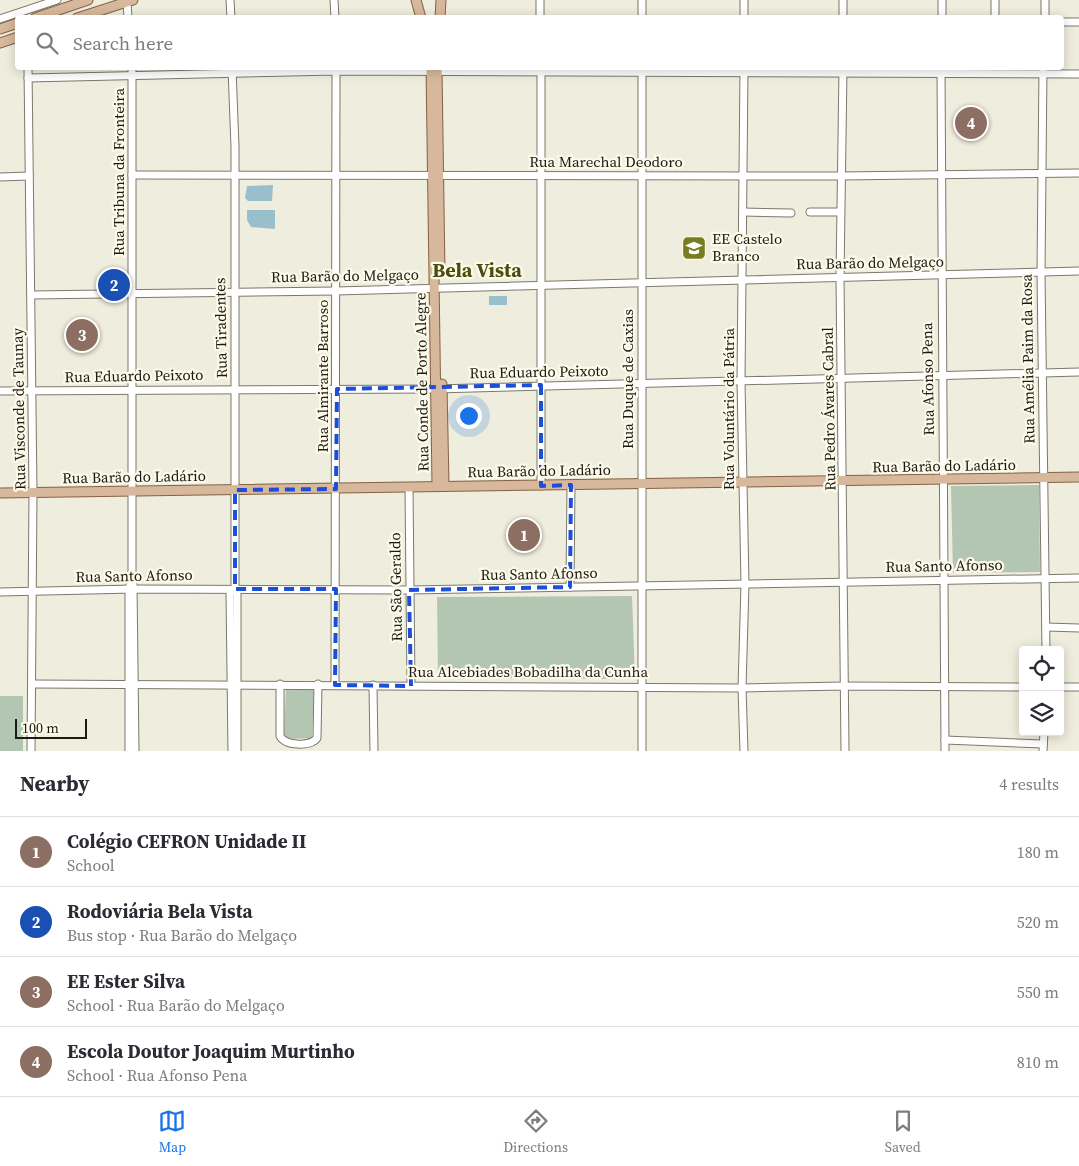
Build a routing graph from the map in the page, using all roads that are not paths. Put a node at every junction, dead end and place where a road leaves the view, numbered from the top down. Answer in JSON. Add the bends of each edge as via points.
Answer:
{"nodes":[{"id":1,"x":57,"y":0,"type":"edge"},
{"id":2,"x":88,"y":0,"type":"edge"},
{"id":3,"x":230,"y":0,"type":"edge"},
{"id":4,"x":334,"y":0,"type":"edge"},
{"id":5,"x":416,"y":0,"type":"edge"},
{"id":6,"x":441,"y":0,"type":"edge"},
{"id":7,"x":540,"y":0,"type":"edge"},
{"id":8,"x":642,"y":0,"type":"edge"},
{"id":9,"x":744,"y":0,"type":"edge"},
{"id":10,"x":843,"y":0,"type":"edge"},
{"id":11,"x":942,"y":0,"type":"edge"},
{"id":12,"x":995,"y":0,"type":"edge"},
{"id":13,"x":1045,"y":0,"type":"edge"},
{"id":14,"x":130,"y":1,"type":"edge"},
{"id":15,"x":44,"y":15,"type":"edge"},
{"id":16,"x":86,"y":15,"type":"edge"},
{"id":17,"x":128,"y":15,"type":"edge"},
{"id":18,"x":231,"y":15,"type":"edge"},
{"id":19,"x":335,"y":15,"type":"edge"},
{"id":20,"x":420,"y":15,"type":"edge"},
{"id":21,"x":440,"y":15,"type":"edge"},
{"id":22,"x":540,"y":15,"type":"edge"},
{"id":23,"x":642,"y":15,"type":"edge"},
{"id":24,"x":744,"y":15,"type":"edge"},
{"id":25,"x":843,"y":15,"type":"edge"},
{"id":26,"x":942,"y":15,"type":"edge"},
{"id":27,"x":995,"y":15,"type":"edge"},
{"id":28,"x":1045,"y":15,"type":"edge"},
{"id":29,"x":0,"y":19,"type":"edge"},
{"id":30,"x":1064,"y":22,"type":"edge"},
{"id":31,"x":1079,"y":22,"type":"edge"},
{"id":32,"x":15,"y":24,"type":"edge"},
{"id":33,"x":0,"y":29,"type":"edge"},
{"id":34,"x":15,"y":38,"type":"edge"},
{"id":35,"x":0,"y":43,"type":"edge"},
{"id":36,"x":28,"y":70,"type":"edge"},
{"id":37,"x":284,"y":70,"type":"edge"},
{"id":38,"x":336,"y":70,"type":"edge"},
{"id":39,"x":434,"y":70,"type":"edge"},
{"id":40,"x":541,"y":70,"type":"edge"},
{"id":41,"x":642,"y":70,"type":"edge"},
{"id":42,"x":744,"y":70,"type":"edge"},
{"id":43,"x":843,"y":70,"type":"edge"},
{"id":44,"x":995,"y":70,"type":"edge"},
{"id":45,"x":132,"y":71,"type":"edge"},
{"id":46,"x":232,"y":71,"type":"edge"},
{"id":47,"x":941,"y":71,"type":"edge"},
{"id":48,"x":1043,"y":71,"type":"edge"},
{"id":49,"x":1079,"y":74,"type":"edge"},
{"id":50,"x":28,"y":78,"type":"junction"},
{"id":51,"x":1041,"y":172,"type":"junction"},
{"id":52,"x":1079,"y":173,"type":"edge"},
{"id":53,"x":942,"y":175,"type":"junction"},
{"id":54,"x":29,"y":176,"type":"junction"},
{"id":55,"x":132,"y":176,"type":"junction"},
{"id":56,"x":336,"y":176,"type":"junction"},
{"id":57,"x":436,"y":176,"type":"junction"},
{"id":58,"x":541,"y":176,"type":"junction"},
{"id":59,"x":642,"y":176,"type":"junction"},
{"id":60,"x":743,"y":176,"type":"junction"},
{"id":61,"x":842,"y":176,"type":"junction"},
{"id":62,"x":0,"y":177,"type":"edge"},
{"id":63,"x":234,"y":177,"type":"junction"},
{"id":64,"x":744,"y":212,"type":"junction"},
{"id":65,"x":810,"y":212,"type":"dead end"},
{"id":66,"x":840,"y":212,"type":"junction"},
{"id":67,"x":791,"y":213,"type":"dead end"},
{"id":68,"x":1079,"y":271,"type":"edge"},
{"id":69,"x":1041,"y":273,"type":"junction"},
{"id":70,"x":941,"y":276,"type":"junction"},
{"id":71,"x":840,"y":277,"type":"junction"},
{"id":72,"x":743,"y":280,"type":"junction"},
{"id":73,"x":642,"y":282,"type":"junction"},
{"id":74,"x":541,"y":284,"type":"junction"},
{"id":75,"x":438,"y":288,"type":"junction"},
{"id":76,"x":336,"y":291,"type":"junction"},
{"id":77,"x":234,"y":292,"type":"junction"},
{"id":78,"x":132,"y":294,"type":"junction"},
{"id":79,"x":31,"y":295,"type":"junction"},
{"id":80,"x":1079,"y":372,"type":"edge"},
{"id":81,"x":1043,"y":373,"type":"junction"},
{"id":82,"x":941,"y":377,"type":"junction"},
{"id":83,"x":842,"y":378,"type":"junction"},
{"id":84,"x":741,"y":381,"type":"junction"},
{"id":85,"x":641,"y":384,"type":"junction"},
{"id":86,"x":541,"y":385,"type":"junction"},
{"id":87,"x":235,"y":389,"type":"junction"},
{"id":88,"x":336,"y":389,"type":"junction"},
{"id":89,"x":440,"y":389,"type":"junction"},
{"id":90,"x":32,"y":390,"type":"junction"},
{"id":91,"x":133,"y":390,"type":"junction"},
{"id":92,"x":0,"y":391,"type":"edge"},
{"id":93,"x":1044,"y":477,"type":"junction"},
{"id":94,"x":1079,"y":477,"type":"edge"},
{"id":95,"x":943,"y":480,"type":"junction"},
{"id":96,"x":843,"y":481,"type":"junction"},
{"id":97,"x":642,"y":483,"type":"junction"},
{"id":98,"x":743,"y":483,"type":"junction"},
{"id":99,"x":571,"y":485,"type":"junction"},
{"id":100,"x":440,"y":486,"type":"junction"},
{"id":101,"x":541,"y":486,"type":"junction"},
{"id":102,"x":409,"y":487,"type":"junction"},
{"id":103,"x":336,"y":489,"type":"junction"},
{"id":104,"x":235,"y":490,"type":"junction"},
{"id":105,"x":33,"y":492,"type":"junction"},
{"id":106,"x":133,"y":492,"type":"junction"},
{"id":107,"x":0,"y":493,"type":"edge"},
{"id":108,"x":1046,"y":578,"type":"junction"},
{"id":109,"x":1079,"y":578,"type":"edge"},
{"id":110,"x":944,"y":580,"type":"junction"},
{"id":111,"x":844,"y":582,"type":"junction"},
{"id":112,"x":745,"y":584,"type":"junction"},
{"id":113,"x":642,"y":585,"type":"junction"},
{"id":114,"x":570,"y":587,"type":"junction"},
{"id":115,"x":132,"y":589,"type":"junction"},
{"id":116,"x":235,"y":589,"type":"junction"},
{"id":117,"x":336,"y":589,"type":"junction"},
{"id":118,"x":409,"y":590,"type":"junction"},
{"id":119,"x":33,"y":591,"type":"junction"},
{"id":120,"x":0,"y":592,"type":"edge"},
{"id":121,"x":1046,"y":627,"type":"junction"},
{"id":122,"x":1079,"y":628,"type":"edge"},
{"id":123,"x":1046,"y":646,"type":"edge"},
{"id":124,"x":33,"y":684,"type":"junction"},
{"id":125,"x":132,"y":684,"type":"junction"},
{"id":126,"x":235,"y":684,"type":"junction"},
{"id":127,"x":280,"y":684,"type":"junction"},
{"id":128,"x":318,"y":684,"type":"junction"},
{"id":129,"x":335,"y":685,"type":"junction"},
{"id":130,"x":373,"y":685,"type":"junction"},
{"id":131,"x":411,"y":686,"type":"junction"},
{"id":132,"x":642,"y":686,"type":"junction"},
{"id":133,"x":844,"y":686,"type":"junction"},
{"id":134,"x":946,"y":686,"type":"junction"},
{"id":135,"x":1019,"y":687,"type":"edge"},
{"id":136,"x":1064,"y":687,"type":"edge"},
{"id":137,"x":1079,"y":687,"type":"edge"},
{"id":138,"x":742,"y":688,"type":"junction"},
{"id":139,"x":945,"y":740,"type":"junction"},
{"id":140,"x":1043,"y":748,"type":"edge"},
{"id":141,"x":30,"y":751,"type":"edge"},
{"id":142,"x":129,"y":751,"type":"edge"},
{"id":143,"x":135,"y":751,"type":"edge"},
{"id":144,"x":232,"y":751,"type":"edge"},
{"id":145,"x":237,"y":751,"type":"edge"},
{"id":146,"x":374,"y":751,"type":"edge"},
{"id":147,"x":642,"y":751,"type":"edge"},
{"id":148,"x":744,"y":751,"type":"edge"},
{"id":149,"x":845,"y":751,"type":"edge"},
{"id":150,"x":945,"y":751,"type":"edge"}],
"edges":[{"from":1,"to":29,"type":"street"},
{"from":2,"to":15,"type":"main road"},
{"from":3,"to":18,"type":"street"},
{"from":4,"to":19,"type":"street"},
{"from":5,"to":20,"type":"main road"},
{"from":6,"to":21,"type":"main road"},
{"from":7,"to":22,"type":"street"},
{"from":8,"to":23,"type":"street"},
{"from":9,"to":24,"type":"street"},
{"from":10,"to":25,"type":"street"},
{"from":11,"to":26,"type":"street"},
{"from":12,"to":27,"type":"street"},
{"from":13,"to":28,"type":"street"},
{"from":14,"to":16,"type":"main road"},
{"from":14,"to":17,"type":"street"},
{"from":30,"to":31,"type":"street"},
{"from":32,"to":33,"type":"main road"},
{"from":34,"to":35,"type":"main road"},
{"from":36,"to":50,"type":"street","name":"Rua Visconde de Taunay"},
{"from":37,"to":46,"type":"street"},
{"from":38,"to":56,"type":"street","name":"Rua Almirante Barroso"},
{"from":39,"to":40,"type":"street"},
{"from":39,"to":57,"type":"main road","name":"Rua Conde de Porto Alegre"},
{"from":40,"to":41,"type":"street"},
{"from":40,"to":58,"type":"street"},
{"from":41,"to":42,"type":"street"},
{"from":41,"to":59,"type":"street","name":"Rua Duque de Caxias"},
{"from":42,"to":43,"type":"street"},
{"from":42,"to":60,"type":"street","name":"Rua Voluntário da Pátria"},
{"from":43,"to":47,"type":"street"},
{"from":43,"to":61,"type":"street","name":"Rua Pedro Ávares Cabral"},
{"from":44,"to":47,"type":"street"},
{"from":44,"to":48,"type":"street"},
{"from":45,"to":46,"type":"street"},
{"from":45,"to":50,"type":"street"},
{"from":45,"to":55,"type":"street","name":"Rua Tribuna da Fronteira"},
{"from":46,"to":63,"type":"street","name":"Rua Tiradentes"},
{"from":47,"to":53,"type":"street","name":"Rua Afonso Pena"},
{"from":48,"to":49,"type":"street"},
{"from":48,"to":51,"type":"street","name":"Rua Amélia Paim da Rosa"},
{"from":50,"to":54,"type":"street","name":"Rua Visconde de Taunay"},
{"from":51,"to":52,"type":"street","name":"Rua Marechal Deodoro"},
{"from":51,"to":53,"type":"street","name":"Rua Marechal Deodoro"},
{"from":51,"to":69,"type":"street","name":"Rua Amélia Paim da Rosa"},
{"from":53,"to":61,"type":"street","name":"Rua Marechal Deodoro"},
{"from":53,"to":70,"type":"street","name":"Rua Afonso Pena"},
{"from":54,"to":62,"type":"street"},
{"from":54,"to":79,"type":"street","name":"Rua Visconde de Taunay"},
{"from":55,"to":63,"type":"street","name":"Rua Marechal Deodoro"},
{"from":55,"to":78,"type":"street","name":"Rua Tribuna da Fronteira"},
{"from":56,"to":57,"type":"street","name":"Rua Marechal Deodoro"},
{"from":56,"to":63,"type":"street","name":"Rua Marechal Deodoro"},
{"from":56,"to":76,"type":"street","name":"Rua Almirante Barroso"},
{"from":57,"to":58,"type":"street","name":"Rua Marechal Deodoro"},
{"from":57,"to":75,"type":"main road","name":"Rua Conde de Porto Alegre"},
{"from":58,"to":59,"type":"street","name":"Rua Marechal Deodoro"},
{"from":58,"to":74,"type":"street"},
{"from":59,"to":60,"type":"street","name":"Rua Marechal Deodoro"},
{"from":59,"to":73,"type":"street","name":"Rua Duque de Caxias"},
{"from":60,"to":61,"type":"street","name":"Rua Marechal Deodoro"},
{"from":60,"to":64,"type":"street","name":"Rua Voluntário da Pátria"},
{"from":61,"to":66,"type":"street","name":"Rua Pedro Ávares Cabral"},
{"from":63,"to":77,"type":"street","name":"Rua Tiradentes"},
{"from":64,"to":67,"type":"street"},
{"from":64,"to":72,"type":"street","name":"Rua Voluntário da Pátria"},
{"from":65,"to":66,"type":"street"},
{"from":66,"to":71,"type":"street","name":"Rua Pedro Ávares Cabral"},
{"from":68,"to":69,"type":"street","name":"Rua Barão do Melgaço"},
{"from":69,"to":70,"type":"street","name":"Rua Barão do Melgaço"},
{"from":69,"to":81,"type":"street","name":"Rua Amélia Paim da Rosa"},
{"from":70,"to":71,"type":"street","name":"Rua Barão do Melgaço"},
{"from":70,"to":82,"type":"street","name":"Rua Afonso Pena"},
{"from":71,"to":72,"type":"street","name":"Rua Barão do Melgaço"},
{"from":71,"to":83,"type":"street","name":"Rua Pedro Ávares Cabral"},
{"from":72,"to":73,"type":"street","name":"Rua Barão do Melgaço"},
{"from":72,"to":84,"type":"street","name":"Rua Voluntário da Pátria"},
{"from":73,"to":74,"type":"street","name":"Rua Barão do Melgaço"},
{"from":73,"to":85,"type":"street","name":"Rua Duque de Caxias"},
{"from":74,"to":75,"type":"street","name":"Rua Barão do Melgaço"},
{"from":74,"to":86,"type":"street"},
{"from":75,"to":76,"type":"street","name":"Rua Barão do Melgaço"},
{"from":75,"to":89,"type":"main road","name":"Rua Conde de Porto Alegre"},
{"from":76,"to":77,"type":"street","name":"Rua Barão do Melgaço"},
{"from":76,"to":88,"type":"street","name":"Rua Almirante Barroso"},
{"from":77,"to":78,"type":"street","name":"Rua Barão do Melgaço"},
{"from":77,"to":87,"type":"street","name":"Rua Tiradentes"},
{"from":78,"to":79,"type":"street","name":"Rua Barão do Melgaço"},
{"from":78,"to":91,"type":"street","name":"Rua Tribuna da Fronteira"},
{"from":79,"to":90,"type":"street","name":"Rua Visconde de Taunay"},
{"from":80,"to":81,"type":"street","name":"Rua Eduardo Peixoto"},
{"from":81,"to":82,"type":"street","name":"Rua Eduardo Peixoto"},
{"from":81,"to":93,"type":"street","name":"Rua Amélia Paim da Rosa"},
{"from":82,"to":83,"type":"street","name":"Rua Eduardo Peixoto"},
{"from":82,"to":95,"type":"street","name":"Rua Afonso Pena"},
{"from":83,"to":84,"type":"street","name":"Rua Eduardo Peixoto"},
{"from":83,"to":96,"type":"street","name":"Rua Pedro Ávares Cabral"},
{"from":84,"to":85,"type":"street","name":"Rua Eduardo Peixoto"},
{"from":84,"to":98,"type":"street","name":"Rua Voluntário da Pátria"},
{"from":85,"to":86,"type":"street","name":"Rua Eduardo Peixoto"},
{"from":85,"to":97,"type":"street","name":"Rua Duque de Caxias"},
{"from":86,"to":89,"type":"street","name":"Rua Eduardo Peixoto"},
{"from":86,"to":101,"type":"street"},
{"from":87,"to":88,"type":"street","name":"Rua Eduardo Peixoto"},
{"from":87,"to":91,"type":"street","name":"Rua Eduardo Peixoto"},
{"from":87,"to":104,"type":"street","name":"Rua Tiradentes"},
{"from":88,"to":89,"type":"street","name":"Rua Eduardo Peixoto"},
{"from":88,"to":103,"type":"street","name":"Rua Almirante Barroso"},
{"from":89,"to":100,"type":"main road","name":"Rua Conde de Porto Alegre"},
{"from":90,"to":91,"type":"street","name":"Rua Eduardo Peixoto"},
{"from":90,"to":92,"type":"street","name":"Rua Eduardo Peixoto"},
{"from":90,"to":105,"type":"street","name":"Rua Visconde de Taunay"},
{"from":91,"to":106,"type":"street","name":"Rua Tribuna da Fronteira"},
{"from":93,"to":94,"type":"main road","name":"Rua Barão do Ladário"},
{"from":93,"to":95,"type":"main road","name":"Rua Barão do Ladário"},
{"from":93,"to":108,"type":"street","name":"Rua Amélia Paim da Rosa"},
{"from":95,"to":96,"type":"main road","name":"Rua Barão do Ladário"},
{"from":95,"to":110,"type":"street","name":"Rua Afonso Pena"},
{"from":96,"to":98,"type":"main road","name":"Rua Barão do Ladário"},
{"from":96,"to":111,"type":"street","name":"Rua Pedro Ávares Cabral"},
{"from":97,"to":98,"type":"main road","name":"Rua Barão do Ladário"},
{"from":97,"to":99,"type":"main road","name":"Rua Barão do Ladário"},
{"from":97,"to":113,"type":"street","name":"Rua Duque de Caxias"},
{"from":98,"to":112,"type":"street","name":"Rua Voluntário da Pátria"},
{"from":99,"to":101,"type":"main road","name":"Rua Barão do Ladário"},
{"from":99,"to":114,"type":"street"},
{"from":100,"to":101,"type":"main road","name":"Rua Barão do Ladário"},
{"from":100,"to":102,"type":"main road","name":"Rua Barão do Ladário"},
{"from":102,"to":103,"type":"main road","name":"Rua Barão do Ladário"},
{"from":102,"to":118,"type":"street","name":"Rua São Geraldo"},
{"from":103,"to":104,"type":"main road","name":"Rua Barão do Ladário"},
{"from":103,"to":117,"type":"street","name":"Rua Almirante Barroso"},
{"from":104,"to":106,"type":"main road","name":"Rua Barão do Ladário"},
{"from":104,"to":116,"type":"street","name":"Rua Tiradentes"},
{"from":105,"to":106,"type":"main road","name":"Rua Barão do Ladário"},
{"from":105,"to":107,"type":"main road","name":"Rua Barão do Ladário"},
{"from":105,"to":119,"type":"street","name":"Rua Visconde de Taunay"},
{"from":106,"to":115,"type":"street","name":"Rua Tribuna da Fronteira"},
{"from":108,"to":109,"type":"street","name":"Rua Santo Afonso"},
{"from":108,"to":110,"type":"street","name":"Rua Santo Afonso"},
{"from":108,"to":121,"type":"street","name":"Rua Amélia Paim da Rosa"},
{"from":110,"to":111,"type":"street","name":"Rua Santo Afonso"},
{"from":110,"to":134,"type":"street","name":"Rua Afonso Pena"},
{"from":111,"to":112,"type":"street","name":"Rua Santo Afonso"},
{"from":111,"to":133,"type":"street","name":"Rua Pedro Ávares Cabral"},
{"from":112,"to":113,"type":"street","name":"Rua Santo Afonso"},
{"from":112,"to":138,"type":"street","name":"Rua Voluntário da Pátria"},
{"from":113,"to":114,"type":"street","name":"Rua Santo Afonso"},
{"from":113,"to":132,"type":"street","name":"Rua Duque de Caxias"},
{"from":114,"to":118,"type":"street","name":"Rua Santo Afonso"},
{"from":115,"to":116,"type":"street","name":"Rua Santo Afonso"},
{"from":115,"to":119,"type":"street","name":"Rua Santo Afonso"},
{"from":115,"to":125,"type":"street","name":"Rua Tribuna da Fronteira"},
{"from":116,"to":117,"type":"street","name":"Rua Santo Afonso"},
{"from":116,"to":126,"type":"street","name":"Rua Tiradentes"},
{"from":117,"to":118,"type":"street","name":"Rua Santo Afonso"},
{"from":117,"to":129,"type":"street","name":"Rua Almirante Barroso"},
{"from":118,"to":131,"type":"street","name":"Rua São Geraldo"},
{"from":119,"to":120,"type":"street","name":"Rua Santo Afonso"},
{"from":119,"to":124,"type":"street","name":"Rua Visconde de Taunay"},
{"from":121,"to":122,"type":"street"},
{"from":121,"to":123,"type":"street","name":"Rua Amélia Paim da Rosa"},
{"from":124,"to":125,"type":"street","name":"Rua Alcebiades Bobadilha da Cunha"},
{"from":124,"to":141,"type":"street","name":"Rua Visconde de Taunay"},
{"from":125,"to":126,"type":"street","name":"Rua Alcebiades Bobadilha da Cunha"},
{"from":125,"to":142,"type":"street","name":"Rua Tribuna da Fronteira"},
{"from":125,"to":143,"type":"street","name":"Rua Tribuna da Fronteira"},
{"from":126,"to":127,"type":"street","name":"Rua Alcebiades Bobadilha da Cunha"},
{"from":126,"to":144,"type":"street","name":"Rua Tiradentes"},
{"from":126,"to":145,"type":"street","name":"Rua Tiradentes"},
{"from":127,"to":128,"type":"street","name":"Rua Alcebiades Bobadilha da Cunha"},
{"from":127,"to":128,"type":"street","via":[[282,741],[311,743],[317,738]]},
{"from":128,"to":129,"type":"street","name":"Rua Alcebiades Bobadilha da Cunha"},
{"from":129,"to":130,"type":"street","name":"Rua Alcebiades Bobadilha da Cunha"},
{"from":130,"to":131,"type":"street","name":"Rua Alcebiades Bobadilha da Cunha"},
{"from":130,"to":146,"type":"street"},
{"from":131,"to":132,"type":"street","name":"Rua Alcebiades Bobadilha da Cunha"},
{"from":132,"to":138,"type":"street","name":"Rua Alcebiades Bobadilha da Cunha"},
{"from":132,"to":147,"type":"street","name":"Rua Duque de Caxias"},
{"from":133,"to":134,"type":"street","name":"Rua Alcebiades Bobadilha da Cunha"},
{"from":133,"to":138,"type":"street","name":"Rua Alcebiades Bobadilha da Cunha"},
{"from":133,"to":149,"type":"street","name":"Rua Pedro Ávares Cabral"},
{"from":134,"to":135,"type":"street","name":"Rua Alcebiades Bobadilha da Cunha"},
{"from":134,"to":139,"type":"street","name":"Rua Afonso Pena"},
{"from":136,"to":137,"type":"street"},
{"from":138,"to":148,"type":"street","name":"Rua Voluntário da Pátria"},
{"from":139,"to":140,"type":"street"},
{"from":139,"to":150,"type":"street","name":"Rua Afonso Pena"}]}
